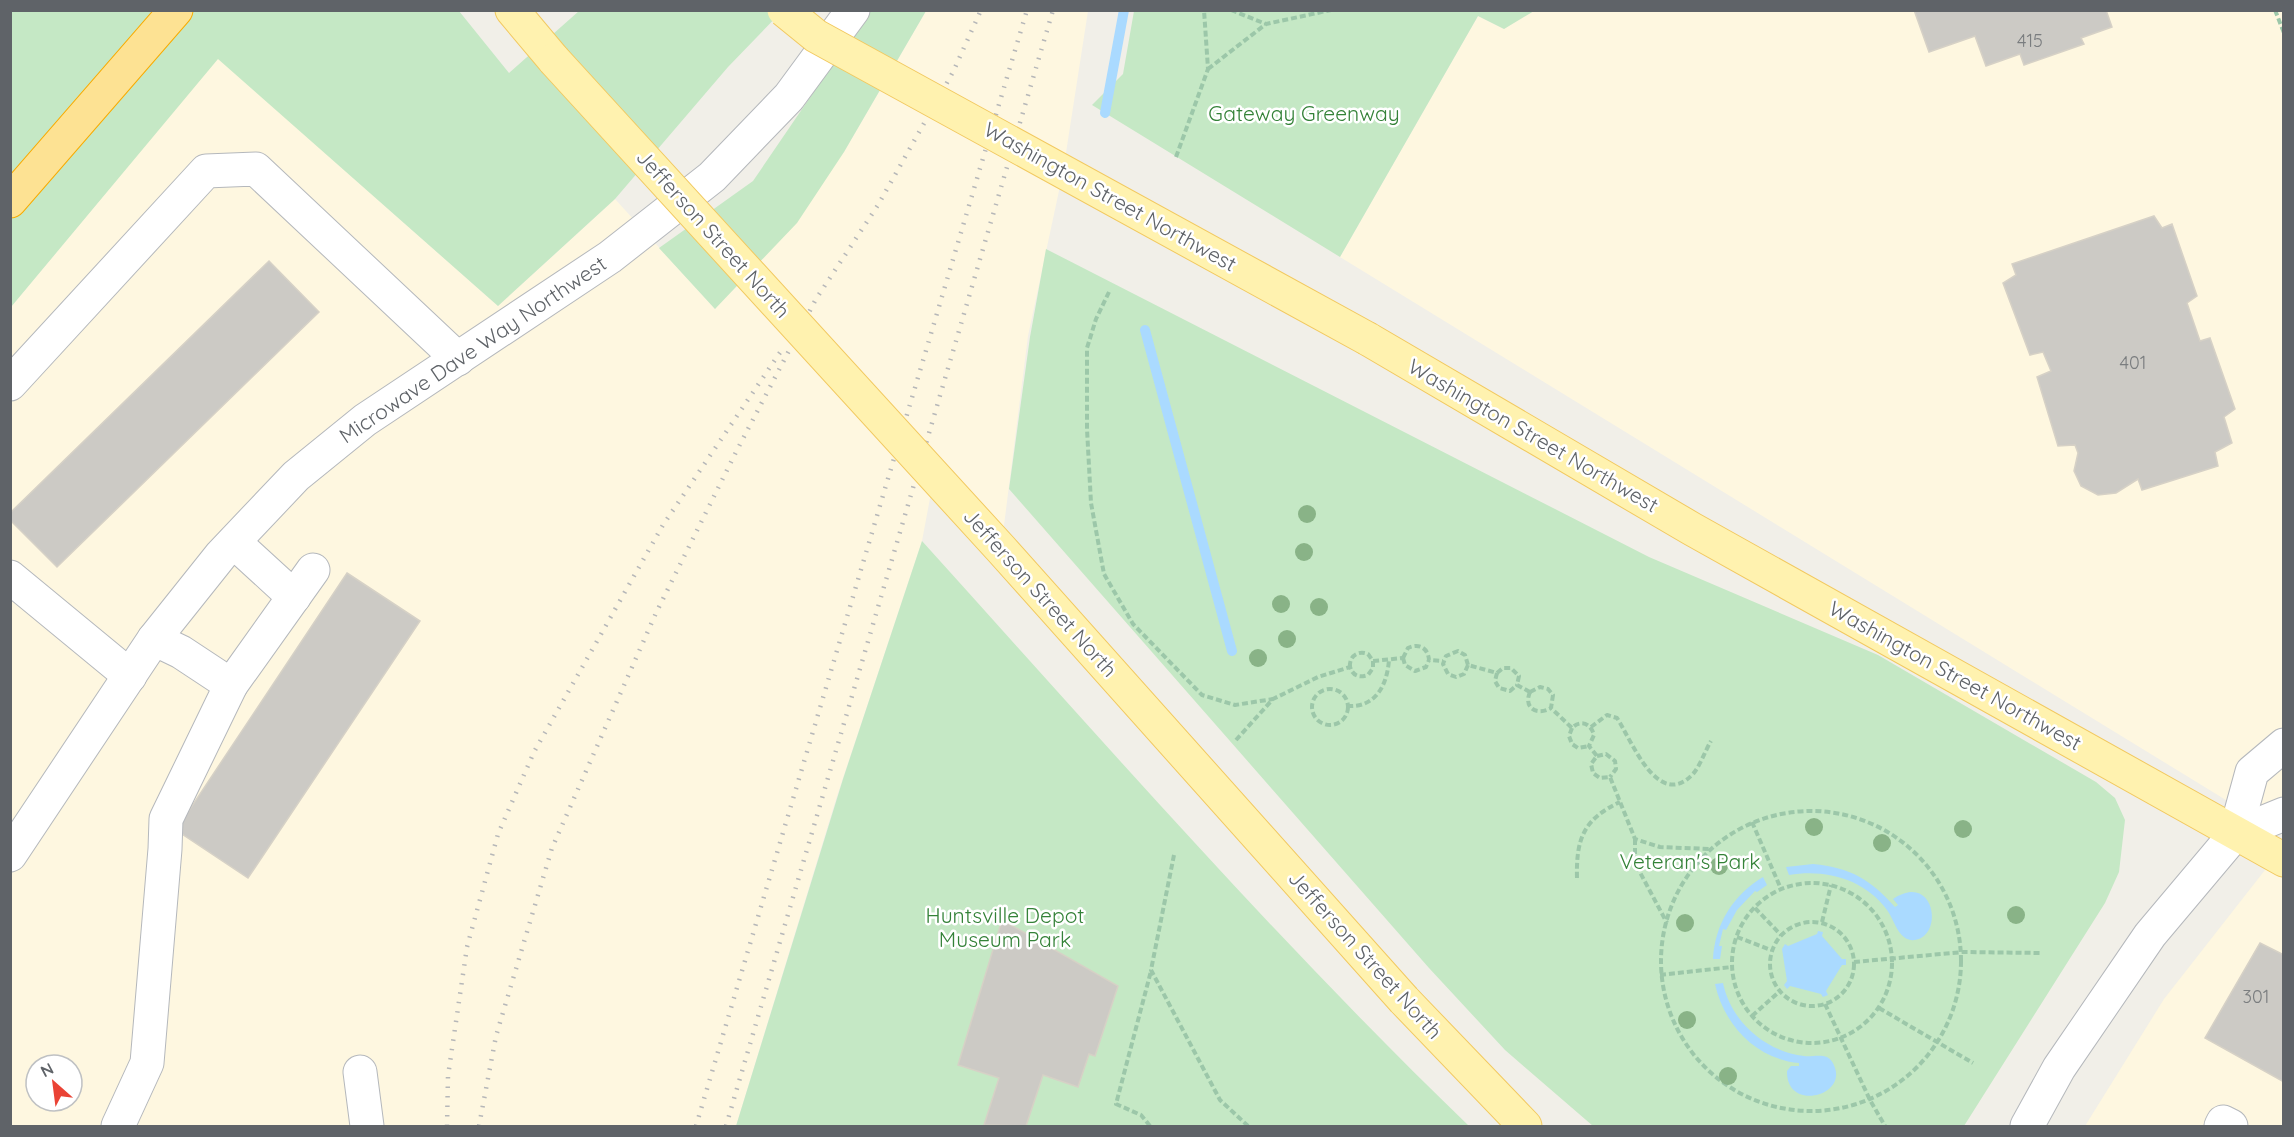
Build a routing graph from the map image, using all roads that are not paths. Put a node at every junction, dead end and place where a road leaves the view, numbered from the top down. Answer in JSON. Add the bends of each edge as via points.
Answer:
{"nodes":[{"id":1,"x":176,"y":10,"type":"edge"},
{"id":2,"x":512,"y":10,"type":"edge"},
{"id":3,"x":784,"y":10,"type":"edge"},
{"id":4,"x":853,"y":10,"type":"edge"},
{"id":5,"x":10,"y":201,"type":"edge"},
{"id":6,"x":458,"y":358,"type":"junction"},
{"id":7,"x":10,"y":384,"type":"edge"},
{"id":8,"x":234,"y":542,"type":"junction"},
{"id":9,"x":313,"y":570,"type":"dead end"},
{"id":10,"x":10,"y":577,"type":"edge"},
{"id":11,"x":294,"y":597,"type":"junction"},
{"id":12,"x":154,"y":639,"type":"junction"},
{"id":13,"x":130,"y":676,"type":"junction"},
{"id":14,"x":231,"y":685,"type":"junction"},
{"id":15,"x":2283,"y":746,"type":"edge"},
{"id":16,"x":2283,"y":814,"type":"edge"},
{"id":17,"x":2235,"y":834,"type":"junction"},
{"id":18,"x":10,"y":855,"type":"edge"},
{"id":19,"x":2283,"y":860,"type":"edge"},
{"id":20,"x":360,"y":1072,"type":"dead end"},
{"id":21,"x":118,"y":1126,"type":"edge"},
{"id":22,"x":367,"y":1126,"type":"edge"},
{"id":23,"x":1525,"y":1126,"type":"edge"},
{"id":24,"x":2027,"y":1126,"type":"edge"},
{"id":25,"x":2221,"y":1126,"type":"edge"},
{"id":26,"x":2231,"y":1126,"type":"edge"}],
"edges":[{"from":1,"to":5,"type":"highway"},
{"from":2,"to":23,"type":"main road","name":"Jefferson Street North","bridge":true,"via":[[1404,1000]]},
{"from":3,"to":17,"type":"main road","name":"Washington Street Northwest","bridge":true,"via":[[816,36],[1368,339],[1692,529]]},
{"from":4,"to":6,"type":"street","name":"Microwave Dave Way Northwest","via":[[789,97],[712,177],[610,257]]},
{"from":6,"to":7,"type":"street","via":[[256,169],[206,171]]},
{"from":6,"to":8,"type":"street","name":"Microwave Dave Way Northwest","via":[[365,420],[296,476]]},
{"from":8,"to":11,"type":"street"},
{"from":8,"to":12,"type":"street","name":"Microwave Dave Way Northwest"},
{"from":9,"to":11,"type":"street"},
{"from":10,"to":13,"type":"street"},
{"from":11,"to":14,"type":"street"},
{"from":12,"to":13,"type":"street","name":"Microwave Dave Way Northwest"},
{"from":12,"to":14,"type":"street"},
{"from":13,"to":18,"type":"street","name":"Microwave Dave Way Northwest"},
{"from":14,"to":21,"type":"street","via":[[165,819],[147,1063]]},
{"from":15,"to":17,"type":"street","via":[[2252,772]]},
{"from":16,"to":17,"type":"street"},
{"from":17,"to":19,"type":"main road","name":"Washington Street Northwest"},
{"from":17,"to":24,"type":"street","via":[[2150,935],[2059,1068]]},
{"from":20,"to":22,"type":"street"},
{"from":25,"to":26,"type":"street","via":[[2223,1122]]}]}
